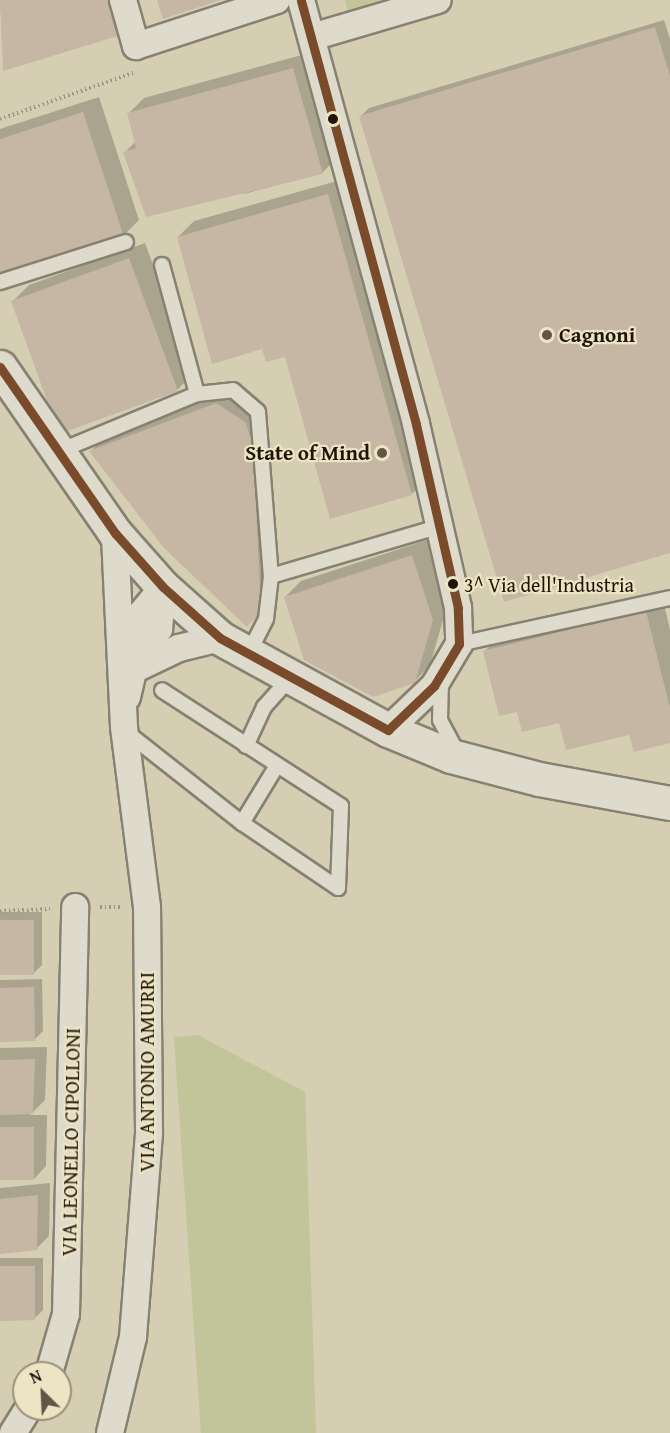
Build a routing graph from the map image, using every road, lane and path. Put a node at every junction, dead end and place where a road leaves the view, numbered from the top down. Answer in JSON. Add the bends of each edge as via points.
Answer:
{"nodes":[{"id":1,"x":123,"y":0,"type":"edge"},
{"id":2,"x":277,"y":0,"type":"edge"},
{"id":3,"x":301,"y":0,"type":"edge"},
{"id":4,"x":438,"y":0,"type":"edge"},
{"id":5,"x":312,"y":37,"type":"junction"},
{"id":6,"x":126,"y":242,"type":"dead end"},
{"id":7,"x":162,"y":265,"type":"dead end"},
{"id":8,"x":0,"y":282,"type":"edge"},
{"id":9,"x":0,"y":367,"type":"edge"},
{"id":10,"x":197,"y":394,"type":"junction"},
{"id":11,"x":55,"y":453,"type":"junction"},
{"id":12,"x":438,"y":527,"type":"junction"},
{"id":13,"x":115,"y":533,"type":"junction"},
{"id":14,"x":271,"y":576,"type":"junction"},
{"id":15,"x":163,"y":587,"type":"junction"},
{"id":16,"x":670,"y":598,"type":"edge"},
{"id":17,"x":459,"y":644,"type":"junction"},
{"id":18,"x":234,"y":646,"type":"junction"},
{"id":19,"x":127,"y":671,"type":"junction"},
{"id":20,"x":441,"y":674,"type":"junction"},
{"id":21,"x":289,"y":679,"type":"junction"},
{"id":22,"x":162,"y":690,"type":"dead end"},
{"id":23,"x":124,"y":718,"type":"junction"},
{"id":24,"x":388,"y":730,"type":"junction"},
{"id":25,"x":246,"y":746,"type":"junction"},
{"id":26,"x":454,"y":746,"type":"dead end"},
{"id":27,"x":276,"y":766,"type":"junction"},
{"id":28,"x":670,"y":802,"type":"edge"},
{"id":29,"x":242,"y":824,"type":"junction"},
{"id":30,"x":147,"y":907,"type":"junction"},
{"id":31,"x":75,"y":908,"type":"junction"},
{"id":32,"x":0,"y":911,"type":"edge"},
{"id":33,"x":52,"y":1361,"type":"edge"},
{"id":34,"x":110,"y":1433,"type":"edge"}],
"edges":[{"from":1,"to":2,"type":"street","via":[[136,46]]},
{"from":3,"to":5,"type":"street"},
{"from":4,"to":5,"type":"street"},
{"from":5,"to":12,"type":"street","via":[[416,424]]},
{"from":6,"to":8,"type":"lane"},
{"from":7,"to":10,"type":"lane"},
{"from":9,"to":11,"type":"street"},
{"from":10,"to":11,"type":"lane"},
{"from":10,"to":14,"type":"lane","via":[[233,390],[258,412]]},
{"from":11,"to":13,"type":"street"},
{"from":12,"to":14,"type":"lane"},
{"from":12,"to":17,"type":"street","via":[[458,608]]},
{"from":13,"to":15,"type":"street"},
{"from":13,"to":19,"type":"street","name":"VIA ANTONIO AMURRI"},
{"from":14,"to":18,"type":"lane","via":[[266,619]]},
{"from":15,"to":18,"type":"street"},
{"from":15,"to":19,"type":"street","via":[[159,629]]},
{"from":16,"to":17,"type":"lane"},
{"from":17,"to":20,"type":"street"},
{"from":18,"to":19,"type":"street","via":[[179,648]]},
{"from":18,"to":21,"type":"street"},
{"from":19,"to":23,"type":"street","name":"VIA ANTONIO AMURRI"},
{"from":20,"to":24,"type":"street"},
{"from":20,"to":26,"type":"lane","via":[[440,720]]},
{"from":21,"to":24,"type":"street"},
{"from":21,"to":25,"type":"lane","via":[[264,707]]},
{"from":22,"to":25,"type":"lane"},
{"from":23,"to":29,"type":"lane","via":[[136,745]]},
{"from":23,"to":30,"type":"street","name":"VIA ANTONIO AMURRI"},
{"from":24,"to":28,"type":"street","via":[[451,756],[539,779]]},
{"from":25,"to":27,"type":"lane"},
{"from":27,"to":29,"type":"lane"},
{"from":27,"to":29,"type":"lane","via":[[341,806],[338,888]]},
{"from":30,"to":31,"type":"path"},
{"from":30,"to":34,"type":"street","name":"VIA ANTONIO AMURRI","via":[[145,1194],[133,1337]]},
{"from":31,"to":32,"type":"path"},
{"from":31,"to":33,"type":"street","name":"VIA LEONELLO CIPOLLONI","via":[[66,1314]]}]}
